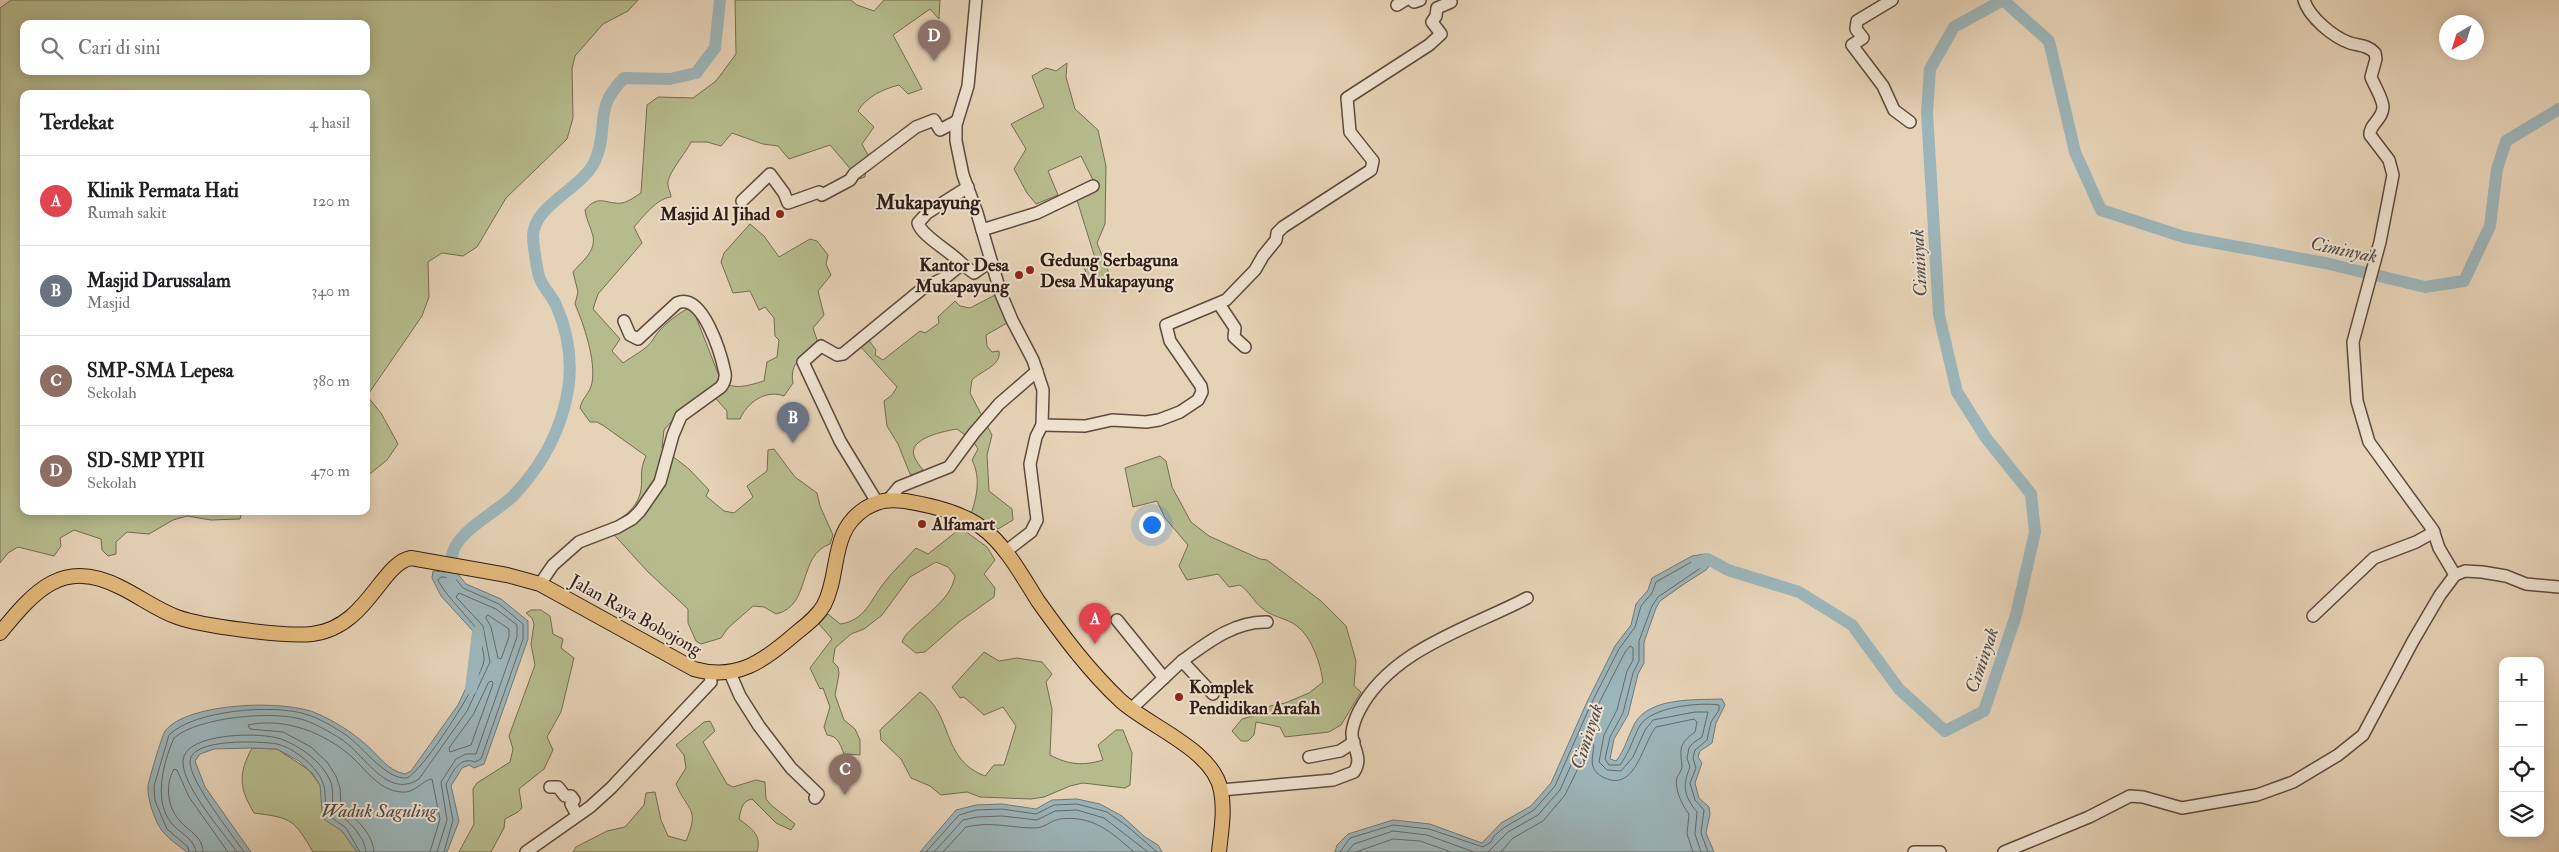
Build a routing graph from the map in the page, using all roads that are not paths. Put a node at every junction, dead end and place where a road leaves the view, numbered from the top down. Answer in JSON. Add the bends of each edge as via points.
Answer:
{"nodes":[{"id":1,"x":976,"y":0,"type":"edge"},
{"id":2,"x":1412,"y":0,"type":"edge"},
{"id":3,"x":1420,"y":0,"type":"edge"},
{"id":4,"x":1892,"y":0,"type":"edge"},
{"id":5,"x":2304,"y":0,"type":"edge"},
{"id":6,"x":1443,"y":3,"type":"edge"},
{"id":7,"x":957,"y":121,"type":"junction"},
{"id":8,"x":1910,"y":122,"type":"dead end"},
{"id":9,"x":1093,"y":186,"type":"dead end"},
{"id":10,"x":968,"y":187,"type":"junction"},
{"id":11,"x":742,"y":201,"type":"dead end"},
{"id":12,"x":982,"y":230,"type":"junction"},
{"id":13,"x":991,"y":261,"type":"junction"},
{"id":14,"x":962,"y":264,"type":"junction"},
{"id":15,"x":1219,"y":304,"type":"junction"},
{"id":16,"x":624,"y":321,"type":"dead end"},
{"id":17,"x":1245,"y":347,"type":"dead end"},
{"id":18,"x":1037,"y":371,"type":"junction"},
{"id":19,"x":1042,"y":425,"type":"junction"},
{"id":20,"x":883,"y":500,"type":"junction"},
{"id":21,"x":2434,"y":532,"type":"junction"},
{"id":22,"x":1005,"y":552,"type":"junction"},
{"id":23,"x":2455,"y":575,"type":"junction"},
{"id":24,"x":540,"y":584,"type":"junction"},
{"id":25,"x":2559,"y":587,"type":"edge"},
{"id":26,"x":1527,"y":598,"type":"dead end"},
{"id":27,"x":2313,"y":616,"type":"dead end"},
{"id":28,"x":1117,"y":620,"type":"dead end"},
{"id":29,"x":1267,"y":622,"type":"dead end"},
{"id":30,"x":0,"y":632,"type":"edge"},
{"id":31,"x":1182,"y":661,"type":"junction"},
{"id":32,"x":710,"y":673,"type":"junction"},
{"id":33,"x":730,"y":673,"type":"junction"},
{"id":34,"x":1164,"y":678,"type":"junction"},
{"id":35,"x":1214,"y":694,"type":"dead end"},
{"id":36,"x":1131,"y":709,"type":"junction"},
{"id":37,"x":1354,"y":742,"type":"junction"},
{"id":38,"x":1309,"y":757,"type":"dead end"},
{"id":39,"x":550,"y":787,"type":"dead end"},
{"id":40,"x":1221,"y":790,"type":"junction"},
{"id":41,"x":815,"y":798,"type":"dead end"},
{"id":42,"x":576,"y":815,"type":"junction"},
{"id":43,"x":526,"y":852,"type":"edge"},
{"id":44,"x":1219,"y":852,"type":"edge"},
{"id":45,"x":1914,"y":852,"type":"edge"},
{"id":46,"x":1940,"y":852,"type":"edge"},
{"id":47,"x":2004,"y":852,"type":"edge"}],
"edges":[{"from":1,"to":7,"type":"street","via":[[968,86]]},
{"from":2,"to":3,"type":"street"},
{"from":4,"to":8,"type":"street","via":[[1856,21],[1856,29],[1863,38],[1852,45],[1883,86],[1894,110]]},
{"from":5,"to":21,"type":"street","via":[[2316,18],[2330,30],[2347,42],[2375,53],[2371,77],[2383,109],[2370,135],[2389,160],[2393,175],[2380,242],[2353,342],[2357,401],[2369,442]]},
{"from":6,"to":15,"type":"street","via":[[1437,8],[1432,22],[1441,34],[1347,98],[1350,132],[1373,161],[1371,170],[1276,233],[1274,244],[1255,270]]},
{"from":7,"to":10,"type":"street","via":[[956,142]]},
{"from":7,"to":11,"type":"street","via":[[940,130],[934,120],[916,127],[850,180],[822,195],[819,192],[788,203],[770,174]]},
{"from":9,"to":12,"type":"street","via":[[1037,213]]},
{"from":10,"to":12,"type":"street"},
{"from":10,"to":14,"type":"street","via":[[927,213],[918,223],[919,228],[954,254]]},
{"from":12,"to":13,"type":"street"},
{"from":13,"to":14,"type":"street","via":[[974,273]]},
{"from":13,"to":18,"type":"street","via":[[1012,320]]},
{"from":14,"to":20,"type":"street","via":[[915,295],[843,354],[837,355],[821,346],[803,362],[840,441]]},
{"from":15,"to":17,"type":"street","via":[[1235,328],[1234,337]]},
{"from":15,"to":19,"type":"street","via":[[1165,326],[1174,348],[1201,386],[1201,396],[1186,409],[1146,422],[1120,420],[1085,426]]},
{"from":16,"to":24,"type":"street","via":[[629,333],[638,339],[678,303],[686,301],[694,305],[700,309],[709,327],[725,373],[725,382],[681,416],[660,482],[640,511],[618,527],[580,542],[553,565]]},
{"from":18,"to":19,"type":"street","via":[[1043,390]]},
{"from":18,"to":20,"type":"street","via":[[999,404],[949,467],[899,487]]},
{"from":19,"to":22,"type":"street","via":[[1030,464],[1035,525],[1031,532]]},
{"from":20,"to":22,"type":"main road","via":[[932,507],[970,520]]},
{"from":20,"to":33,"type":"main road","name":"Jalan Raya Bobojong","via":[[860,512],[846,526],[836,552],[827,599],[817,616],[759,663]]},
{"from":21,"to":23,"type":"street","via":[[2439,548]]},
{"from":21,"to":27,"type":"street","via":[[2374,558]]},
{"from":22,"to":36,"type":"main road","via":[[1084,662]]},
{"from":23,"to":25,"type":"street","via":[[2465,571],[2482,572],[2526,584]]},
{"from":23,"to":47,"type":"street","via":[[2413,640],[2363,735],[2304,776],[2257,795],[2182,808],[2143,796],[2130,796]]},
{"from":24,"to":30,"type":"main road","name":"Jalan Raya Bobojong","via":[[506,575],[404,559],[345,623],[321,632],[300,634],[189,621],[103,579],[75,576],[55,579],[44,587]]},
{"from":24,"to":32,"type":"main road","name":"Jalan Raya Bobojong","via":[[684,664]]},
{"from":26,"to":37,"type":"street","via":[[1403,660],[1368,696],[1355,720]]},
{"from":28,"to":34,"type":"street"},
{"from":29,"to":31,"type":"street","via":[[1251,622],[1218,636]]},
{"from":31,"to":34,"type":"street"},
{"from":31,"to":35,"type":"street"},
{"from":32,"to":33,"type":"main road","name":"Jalan Raya Bobojong"},
{"from":32,"to":42,"type":"street","via":[[711,682],[706,690],[611,788]]},
{"from":33,"to":41,"type":"street","via":[[750,712],[791,768],[818,794]]},
{"from":34,"to":36,"type":"street"},
{"from":36,"to":40,"type":"main road","via":[[1202,758]]},
{"from":37,"to":38,"type":"street","via":[[1340,751]]},
{"from":37,"to":40,"type":"street","via":[[1359,762],[1354,772],[1344,778]]},
{"from":39,"to":42,"type":"street","via":[[558,787],[565,796],[571,796]]},
{"from":40,"to":44,"type":"main road","via":[[1223,806]]},
{"from":42,"to":43,"type":"street"},
{"from":45,"to":46,"type":"street"}]}
